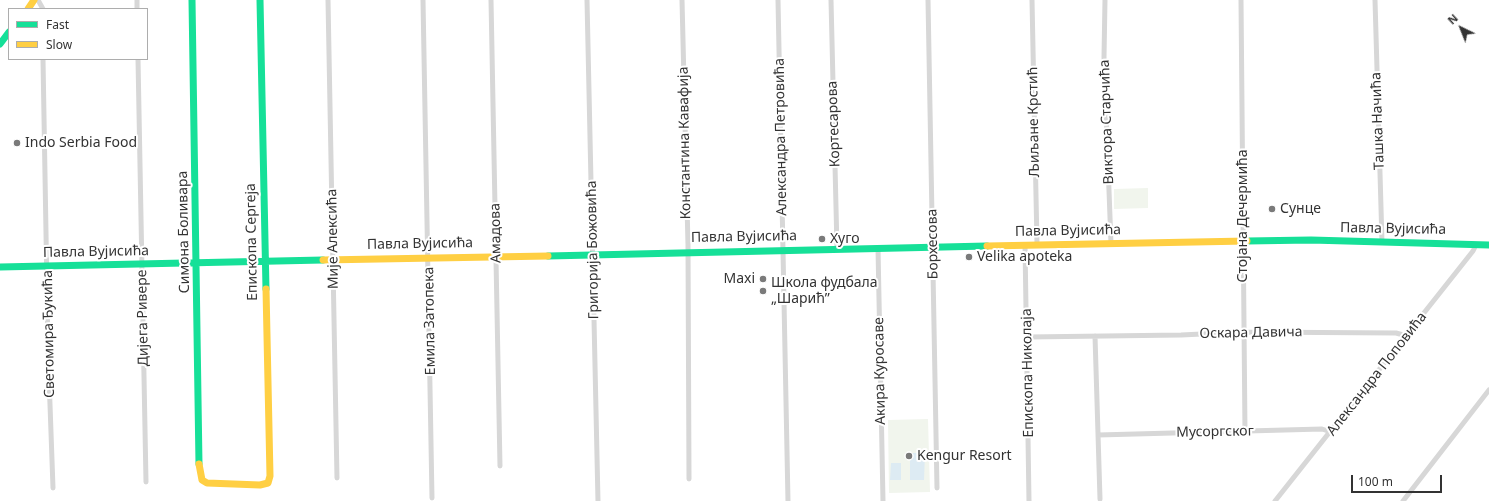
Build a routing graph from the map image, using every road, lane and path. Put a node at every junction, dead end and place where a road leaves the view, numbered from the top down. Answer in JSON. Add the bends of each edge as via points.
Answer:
{"nodes":[{"id":1,"x":192,"y":0,"type":"edge"},
{"id":2,"x":260,"y":0,"type":"edge"},
{"id":3,"x":328,"y":0,"type":"edge"},
{"id":4,"x":423,"y":0,"type":"edge"},
{"id":5,"x":492,"y":0,"type":"edge"},
{"id":6,"x":587,"y":0,"type":"edge"},
{"id":7,"x":682,"y":0,"type":"edge"},
{"id":8,"x":778,"y":0,"type":"edge"},
{"id":9,"x":831,"y":0,"type":"edge"},
{"id":10,"x":928,"y":0,"type":"edge"},
{"id":11,"x":1032,"y":0,"type":"edge"},
{"id":12,"x":1105,"y":0,"type":"edge"},
{"id":13,"x":1241,"y":0,"type":"edge"},
{"id":14,"x":1375,"y":0,"type":"edge"},
{"id":15,"x":8,"y":33,"type":"edge"},
{"id":16,"x":0,"y":44,"type":"edge"},
{"id":17,"x":43,"y":60,"type":"edge"},
{"id":18,"x":138,"y":60,"type":"edge"},
{"id":19,"x":1243,"y":240,"type":"junction"},
{"id":20,"x":1382,"y":242,"type":"junction"},
{"id":21,"x":1037,"y":244,"type":"junction"},
{"id":22,"x":1111,"y":244,"type":"junction"},
{"id":23,"x":1025,"y":245,"type":"junction"},
{"id":24,"x":1476,"y":245,"type":"junction"},
{"id":25,"x":1489,"y":245,"type":"edge"},
{"id":26,"x":934,"y":246,"type":"junction"},
{"id":27,"x":837,"y":248,"type":"junction"},
{"id":28,"x":878,"y":248,"type":"junction"},
{"id":29,"x":783,"y":250,"type":"junction"},
{"id":30,"x":688,"y":252,"type":"junction"},
{"id":31,"x":593,"y":253,"type":"junction"},
{"id":32,"x":497,"y":256,"type":"junction"},
{"id":33,"x":429,"y":257,"type":"junction"},
{"id":34,"x":334,"y":260,"type":"junction"},
{"id":35,"x":265,"y":261,"type":"junction"},
{"id":36,"x":198,"y":263,"type":"junction"},
{"id":37,"x":143,"y":264,"type":"junction"},
{"id":38,"x":48,"y":265,"type":"junction"},
{"id":39,"x":0,"y":266,"type":"edge"},
{"id":40,"x":1244,"y":332,"type":"junction"},
{"id":41,"x":1095,"y":336,"type":"junction"},
{"id":42,"x":1407,"y":336,"type":"junction"},
{"id":43,"x":1028,"y":337,"type":"junction"},
{"id":44,"x":1489,"y":390,"type":"edge"},
{"id":45,"x":1245,"y":432,"type":"junction"},
{"id":46,"x":1331,"y":432,"type":"junction"},
{"id":47,"x":1098,"y":435,"type":"junction"},
{"id":48,"x":500,"y":466,"type":"dead end"},
{"id":49,"x":337,"y":478,"type":"dead end"},
{"id":50,"x":689,"y":479,"type":"dead end"},
{"id":51,"x":146,"y":482,"type":"dead end"},
{"id":52,"x":268,"y":483,"type":"joint"},
{"id":53,"x":53,"y":488,"type":"dead end"},
{"id":54,"x":937,"y":488,"type":"dead end"},
{"id":55,"x":432,"y":498,"type":"dead end"},
{"id":56,"x":1100,"y":499,"type":"dead end"},
{"id":57,"x":598,"y":501,"type":"edge"},
{"id":58,"x":788,"y":501,"type":"edge"},
{"id":59,"x":883,"y":501,"type":"edge"},
{"id":60,"x":1030,"y":501,"type":"edge"},
{"id":61,"x":1275,"y":501,"type":"edge"},
{"id":62,"x":1403,"y":501,"type":"edge"}],
"edges":[{"from":1,"to":36,"type":"street","name":"Симона Боливара"},
{"from":2,"to":35,"type":"street","name":"Епископа Сергеја"},
{"from":3,"to":34,"type":"street","name":"Мије Алексића"},
{"from":4,"to":33,"type":"street","name":"Емила Затопека"},
{"from":5,"to":32,"type":"street","name":"Амадова"},
{"from":6,"to":31,"type":"street","name":"Григорија Божовића"},
{"from":7,"to":30,"type":"street","name":"Константина Кавафија"},
{"from":8,"to":29,"type":"street","name":"Александра Петровића"},
{"from":9,"to":27,"type":"street","name":"Кортесарова"},
{"from":10,"to":26,"type":"street","name":"Борхесова"},
{"from":11,"to":21,"type":"street","name":"Љиљане Крстић"},
{"from":12,"to":22,"type":"street","name":"Виктора Старчића","via":[[1104,57]]},
{"from":13,"to":19,"type":"street","name":"Стојана Дечермића"},
{"from":14,"to":20,"type":"street","name":"Ташка Начића"},
{"from":15,"to":16,"type":"street"},
{"from":17,"to":38,"type":"street","name":"Светомира Ђукића"},
{"from":18,"to":37,"type":"street","name":"Дијега Ривере"},
{"from":19,"to":20,"type":"street","name":"Павла Вујисића"},
{"from":19,"to":22,"type":"street","name":"Павла Вујисића"},
{"from":19,"to":40,"type":"street","name":"Стојана Дечермића"},
{"from":20,"to":24,"type":"street","name":"Павла Вујисића"},
{"from":21,"to":22,"type":"street","name":"Павла Вујисића"},
{"from":21,"to":23,"type":"street","name":"Павла Вујисића"},
{"from":23,"to":26,"type":"street","name":"Павла Вујисића"},
{"from":23,"to":43,"type":"street","name":"Епископа Николаја"},
{"from":24,"to":25,"type":"street","name":"Павла Вујисића"},
{"from":24,"to":42,"type":"street","name":"Александра Поповића"},
{"from":26,"to":28,"type":"street","name":"Павла Вујисића"},
{"from":26,"to":54,"type":"street","name":"Борхесова"},
{"from":27,"to":28,"type":"street","name":"Павла Вујисића"},
{"from":27,"to":29,"type":"street","name":"Павла Вујисића"},
{"from":28,"to":59,"type":"street","name":"Акира Куросаве"},
{"from":29,"to":30,"type":"street","name":"Павла Вујисића"},
{"from":29,"to":58,"type":"street","name":"Александра Петровића"},
{"from":30,"to":31,"type":"street","name":"Павла Вујисића"},
{"from":30,"to":50,"type":"street","name":"Константина Кавафија"},
{"from":31,"to":32,"type":"street","name":"Павла Вујисића"},
{"from":31,"to":57,"type":"street","name":"Григорија Божовића"},
{"from":32,"to":33,"type":"street","name":"Павла Вујисића"},
{"from":32,"to":48,"type":"street","name":"Амадова"},
{"from":33,"to":34,"type":"street","name":"Павла Вујисића"},
{"from":33,"to":55,"type":"street","name":"Емила Затопека"},
{"from":34,"to":35,"type":"street","name":"Павла Вујисића"},
{"from":34,"to":49,"type":"street","name":"Мије Алексића"},
{"from":35,"to":36,"type":"street","name":"Павла Вујисића"},
{"from":35,"to":52,"type":"street","name":"Епископа Сергеја","via":[[270,476]]},
{"from":36,"to":37,"type":"street","name":"Павла Вујисића"},
{"from":36,"to":52,"type":"street","name":"Симона Боливара","via":[[202,480],[207,483]]},
{"from":37,"to":38,"type":"street","name":"Павла Вујисића"},
{"from":37,"to":51,"type":"street","name":"Дијега Ривере"},
{"from":38,"to":39,"type":"street","name":"Павла Вујисића"},
{"from":38,"to":53,"type":"street","name":"Светомира Ђукића"},
{"from":40,"to":41,"type":"street","name":"Оскара Давича"},
{"from":40,"to":42,"type":"street","name":"Оскара Давича","via":[[1396,333]]},
{"from":40,"to":45,"type":"street","name":"Стојана Дечермића"},
{"from":41,"to":43,"type":"street","name":"Оскара Давича"},
{"from":41,"to":47,"type":"street"},
{"from":42,"to":46,"type":"street","name":"Александра Поповића"},
{"from":43,"to":60,"type":"street","name":"Епископа Николаја"},
{"from":44,"to":62,"type":"street"},
{"from":45,"to":46,"type":"street","name":"Мусоргског","via":[[1322,429]]},
{"from":45,"to":47,"type":"street","name":"Мусоргског"},
{"from":46,"to":61,"type":"street","name":"Александра Поповића"},
{"from":47,"to":56,"type":"street"}]}
